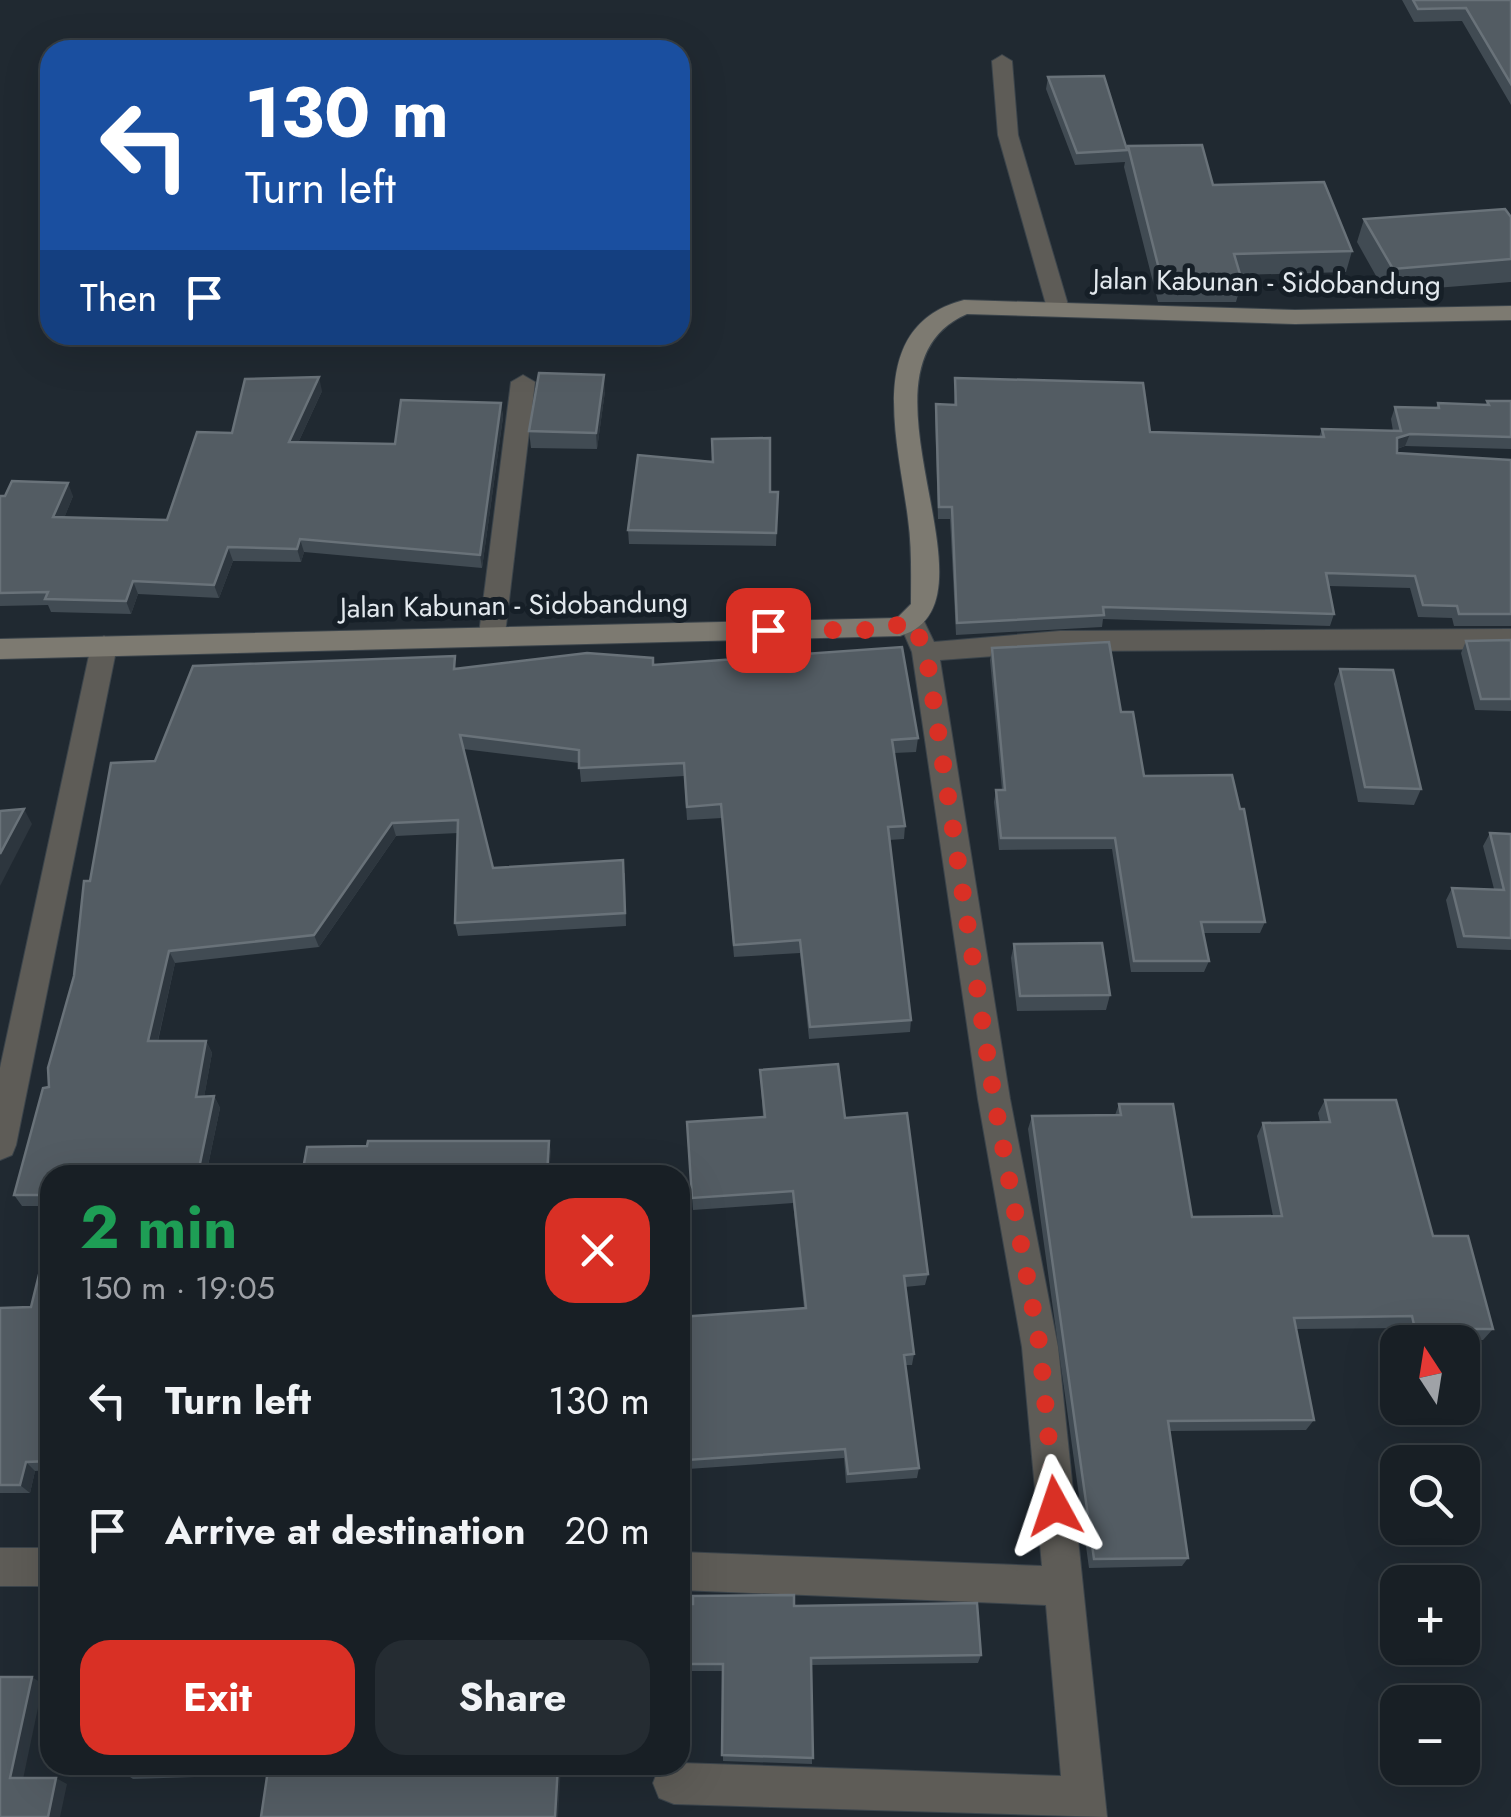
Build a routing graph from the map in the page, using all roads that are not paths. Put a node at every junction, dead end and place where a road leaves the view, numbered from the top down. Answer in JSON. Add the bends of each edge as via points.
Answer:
{"nodes":[{"id":1,"x":1002,"y":61,"type":"dead end"},
{"id":2,"x":1058,"y":308,"type":"junction"},
{"id":3,"x":1511,"y":313,"type":"edge"},
{"id":4,"x":523,"y":382,"type":"dead end"},
{"id":5,"x":912,"y":622,"type":"junction"},
{"id":6,"x":492,"y":634,"type":"junction"},
{"id":7,"x":1511,"y":639,"type":"edge"},
{"id":8,"x":104,"y":646,"type":"junction"},
{"id":9,"x":0,"y":649,"type":"edge"},
{"id":10,"x":926,"y":652,"type":"junction"},
{"id":11,"x":0,"y":1146,"type":"edge"},
{"id":12,"x":40,"y":1566,"type":"edge"},
{"id":13,"x":0,"y":1567,"type":"edge"},
{"id":14,"x":690,"y":1571,"type":"edge"},
{"id":15,"x":1062,"y":1586,"type":"junction"},
{"id":16,"x":674,"y":1783,"type":"dead end"},
{"id":17,"x":1085,"y":1807,"type":"edge"}],
"edges":[{"from":1,"to":2,"type":"street","via":[[1008,135]]},
{"from":2,"to":3,"type":"street","name":"Jalan Kabunan - Sidobandung","via":[[1295,317]]},
{"from":2,"to":5,"type":"street","name":"Jalan Kabunan - Sidobandung","via":[[964,307],[940,314],[917,339],[907,415],[924,605]]},
{"from":4,"to":6,"type":"street"},
{"from":5,"to":6,"type":"street","name":"Jalan Kabunan - Sidobandung","via":[[875,630]]},
{"from":5,"to":10,"type":"street"},
{"from":6,"to":8,"type":"street","name":"Jalan Kabunan - Sidobandung"},
{"from":7,"to":10,"type":"street","via":[[1090,640]]},
{"from":8,"to":9,"type":"street","name":"Jalan Kabunan - Sidobandung"},
{"from":8,"to":11,"type":"street"},
{"from":10,"to":15,"type":"street","via":[[994,1098],[1040,1347]]},
{"from":12,"to":13,"type":"street"},
{"from":14,"to":15,"type":"street"},
{"from":15,"to":17,"type":"street"},
{"from":16,"to":17,"type":"street"}]}
